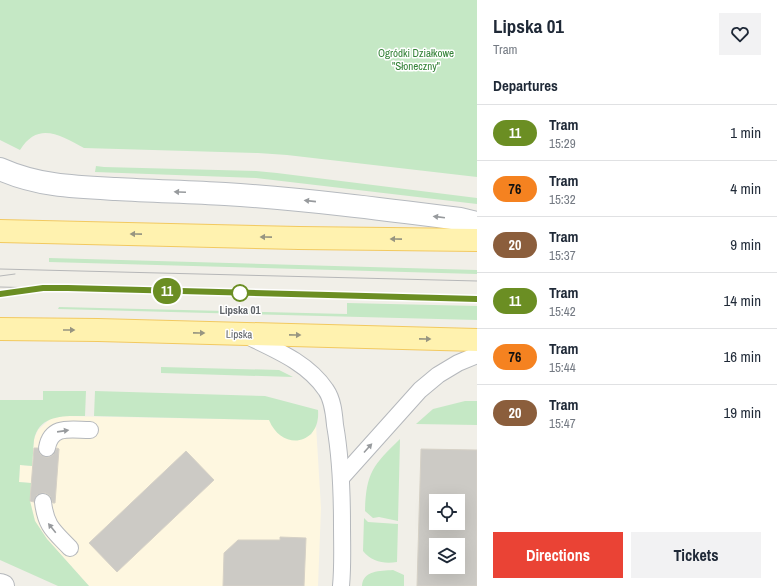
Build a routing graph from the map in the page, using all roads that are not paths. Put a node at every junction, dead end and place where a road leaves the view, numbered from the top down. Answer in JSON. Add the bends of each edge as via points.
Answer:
{"nodes":[{"id":1,"x":0,"y":169,"type":"edge"},
{"id":2,"x":477,"y":223,"type":"edge"},
{"id":3,"x":0,"y":231,"type":"edge"},
{"id":4,"x":477,"y":240,"type":"edge"},
{"id":5,"x":0,"y":329,"type":"edge"},
{"id":6,"x":242,"y":334,"type":"junction"},
{"id":7,"x":477,"y":340,"type":"edge"},
{"id":8,"x":477,"y":355,"type":"edge"},
{"id":9,"x":90,"y":430,"type":"dead end"},
{"id":10,"x":47,"y":448,"type":"dead end"},
{"id":11,"x":342,"y":477,"type":"junction"},
{"id":12,"x":43,"y":502,"type":"dead end"},
{"id":13,"x":70,"y":548,"type":"dead end"},
{"id":14,"x":341,"y":586,"type":"edge"}],
"edges":[{"from":2,"to":1,"type":"street","one_way":true,"via":[[290,199],[65,186],[33,181]]},
{"from":4,"to":3,"type":"main road","one_way":true},
{"from":5,"to":6,"type":"main road","name":"Lipska","one_way":true},
{"from":6,"to":7,"type":"main road","name":"Lipska","one_way":true},
{"from":6,"to":11,"type":"lane","via":[[300,363],[327,391],[332,405]]},
{"from":11,"to":8,"type":"lane","one_way":true,"via":[[420,390],[438,375]]},
{"from":10,"to":9,"type":"lane","one_way":true,"via":[[50,437],[60,430]]},
{"from":11,"to":14,"type":"lane"},
{"from":13,"to":12,"type":"lane","one_way":true,"via":[[48,525]]}]}
